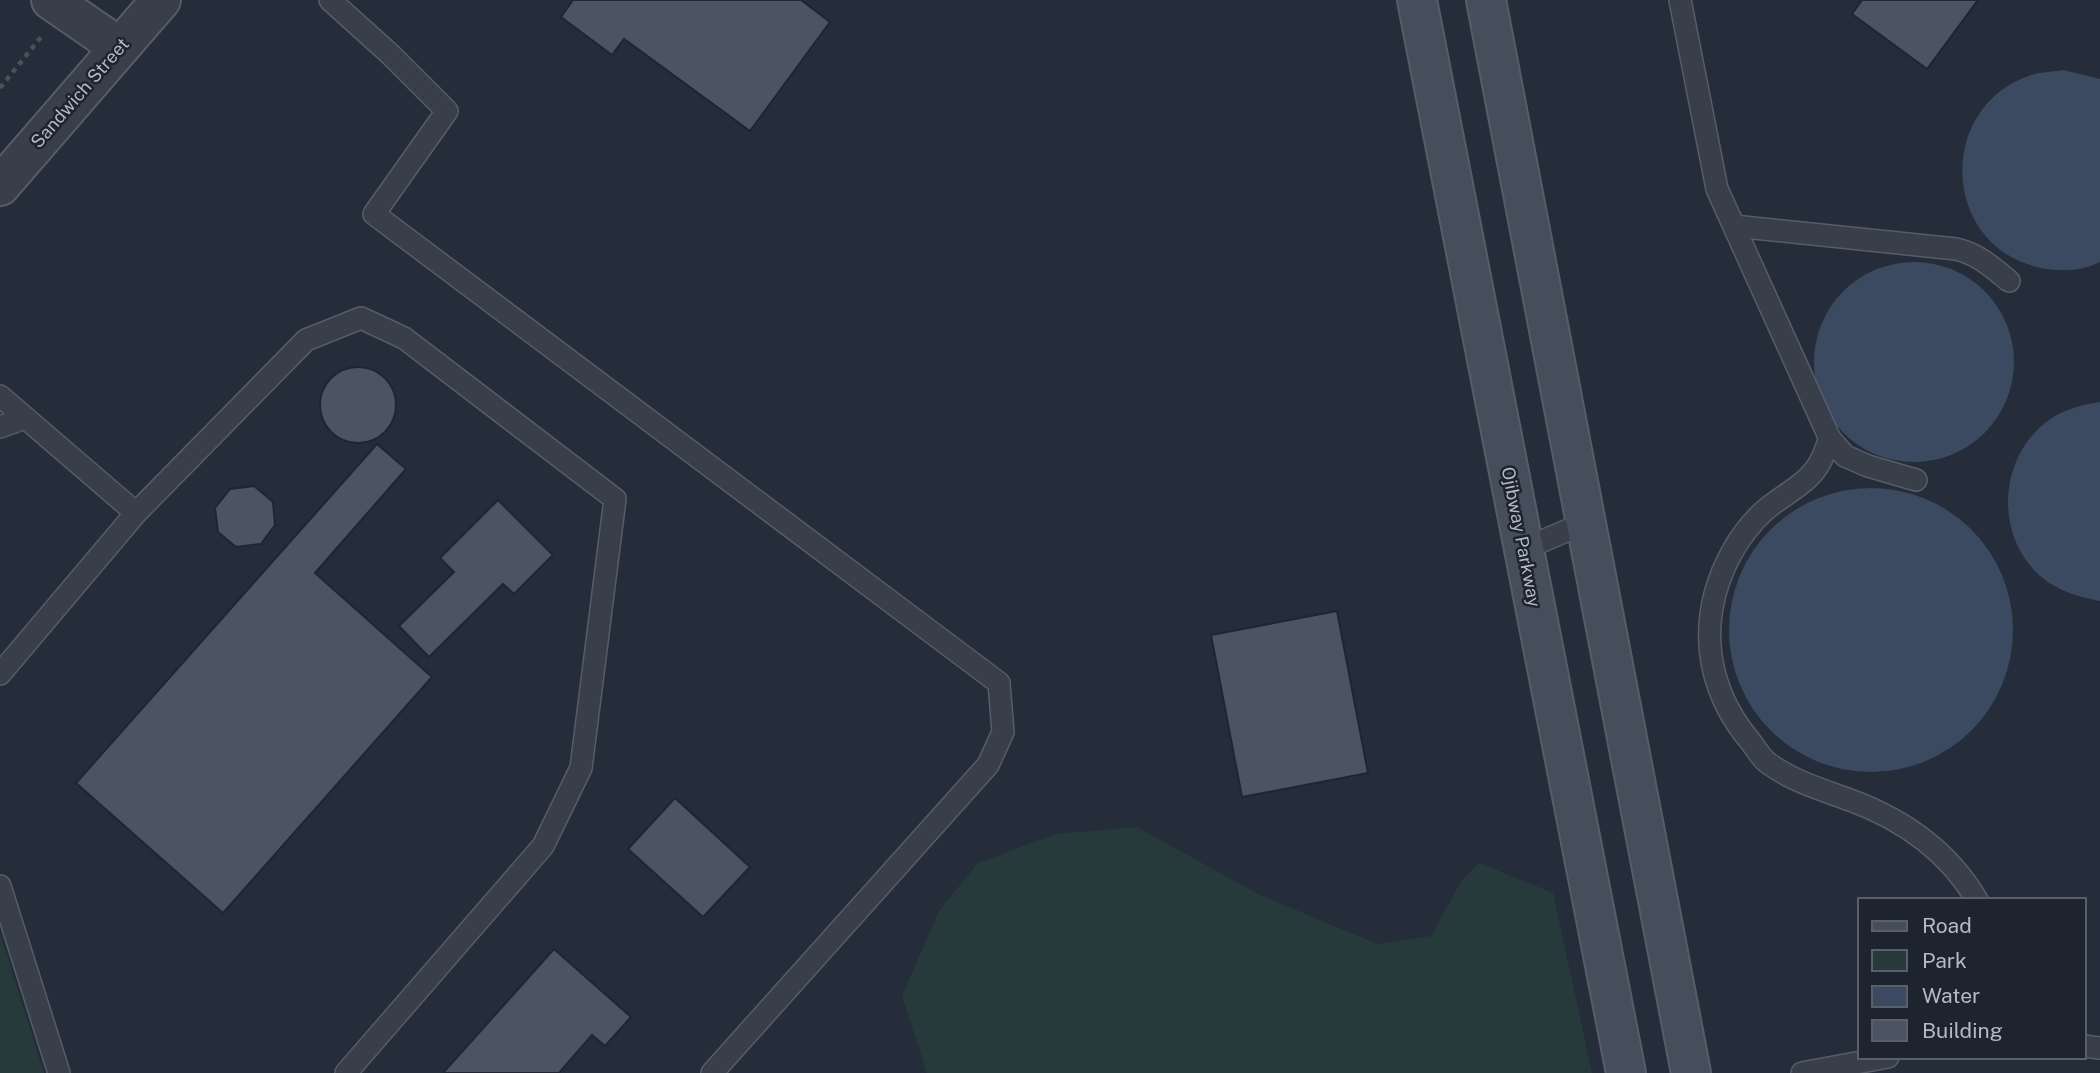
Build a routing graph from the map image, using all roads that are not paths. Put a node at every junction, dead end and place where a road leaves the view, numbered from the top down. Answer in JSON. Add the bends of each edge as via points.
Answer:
{"nodes":[{"id":1,"x":51,"y":0,"type":"edge"},
{"id":2,"x":161,"y":0,"type":"edge"},
{"id":3,"x":330,"y":0,"type":"edge"},
{"id":4,"x":1417,"y":0,"type":"edge"},
{"id":5,"x":1486,"y":0,"type":"edge"},
{"id":6,"x":1680,"y":0,"type":"edge"},
{"id":7,"x":119,"y":47,"type":"junction"},
{"id":8,"x":0,"y":186,"type":"edge"},
{"id":9,"x":1734,"y":226,"type":"junction"},
{"id":10,"x":2009,"y":281,"type":"dead end"},
{"id":11,"x":0,"y":396,"type":"edge"},
{"id":12,"x":25,"y":418,"type":"junction"},
{"id":13,"x":0,"y":427,"type":"edge"},
{"id":14,"x":1830,"y":439,"type":"junction"},
{"id":15,"x":1916,"y":480,"type":"dead end"},
{"id":16,"x":136,"y":513,"type":"junction"},
{"id":17,"x":1587,"y":522,"type":"junction"},
{"id":18,"x":1524,"y":549,"type":"junction"},
{"id":19,"x":0,"y":674,"type":"edge"},
{"id":20,"x":0,"y":886,"type":"edge"},
{"id":21,"x":1976,"y":898,"type":"edge"},
{"id":22,"x":1877,"y":1059,"type":"edge"},
{"id":23,"x":59,"y":1073,"type":"edge"},
{"id":24,"x":346,"y":1073,"type":"edge"},
{"id":25,"x":712,"y":1073,"type":"edge"},
{"id":26,"x":1626,"y":1073,"type":"edge"},
{"id":27,"x":1691,"y":1073,"type":"edge"},
{"id":28,"x":1802,"y":1073,"type":"edge"}],
"edges":[{"from":1,"to":7,"type":"street"},
{"from":2,"to":7,"type":"street","name":"Sandwich Street"},
{"from":3,"to":25,"type":"lane","via":[[447,111],[374,214],[999,683],[1003,732],[988,765]]},
{"from":4,"to":18,"type":"main road","name":"Ojibway Parkway"},
{"from":5,"to":17,"type":"main road"},
{"from":6,"to":9,"type":"lane","via":[[1717,189]]},
{"from":7,"to":8,"type":"street","name":"Sandwich Street"},
{"from":9,"to":10,"type":"lane","via":[[1956,249],[1971,252]]},
{"from":9,"to":14,"type":"lane"},
{"from":11,"to":12,"type":"lane"},
{"from":12,"to":13,"type":"lane"},
{"from":12,"to":16,"type":"lane"},
{"from":14,"to":15,"type":"lane","via":[[1844,456]]},
{"from":14,"to":21,"type":"lane","via":[[1818,466],[1762,513],[1734,547],[1715,594],[1709,640],[1717,688],[1737,727],[1767,762],[1810,786],[1897,821],[1937,849]]},
{"from":16,"to":19,"type":"lane"},
{"from":16,"to":24,"type":"lane","via":[[306,340],[360,318],[404,338],[615,499],[581,768],[543,846]]},
{"from":17,"to":18,"type":"lane"},
{"from":17,"to":27,"type":"main road"},
{"from":18,"to":26,"type":"main road","name":"Ojibway Parkway"},
{"from":20,"to":23,"type":"lane"},
{"from":22,"to":28,"type":"lane"}]}
